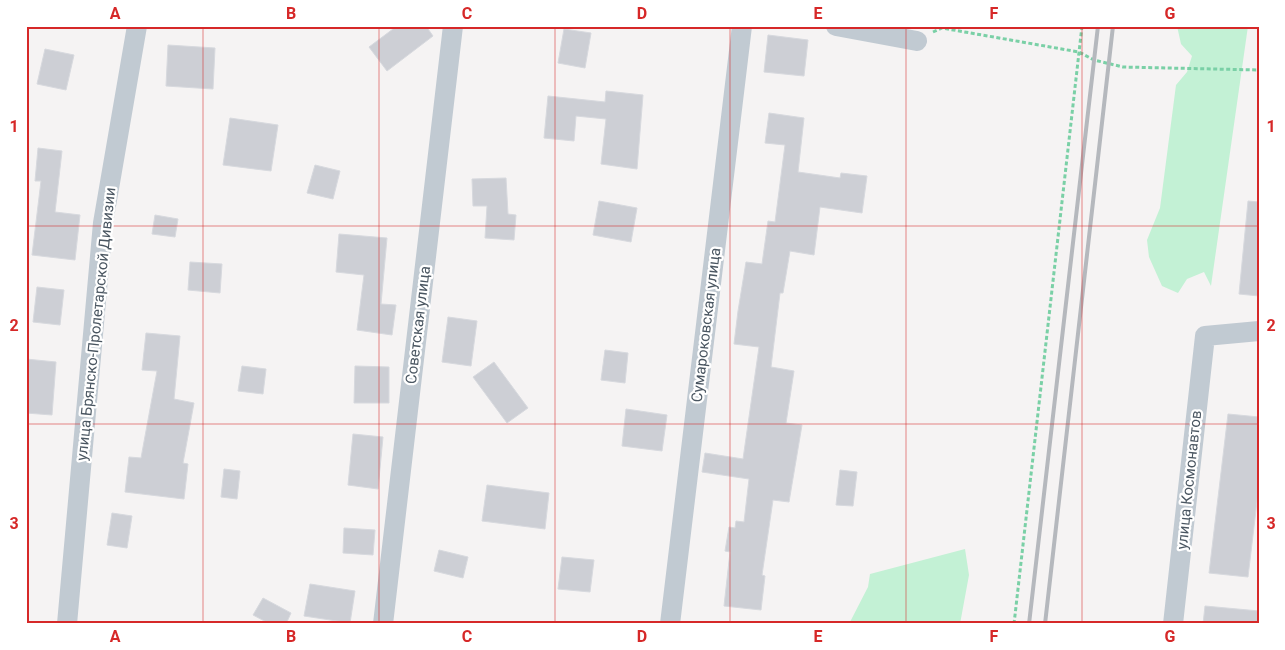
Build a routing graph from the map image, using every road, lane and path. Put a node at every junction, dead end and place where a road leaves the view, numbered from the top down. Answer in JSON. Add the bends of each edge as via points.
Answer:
{"nodes":[{"id":1,"x":137,"y":26,"type":"edge"},
{"id":2,"x":453,"y":26,"type":"edge"},
{"id":3,"x":742,"y":26,"type":"edge"},
{"id":4,"x":836,"y":26,"type":"edge"},
{"id":5,"x":1082,"y":26,"type":"edge"},
{"id":6,"x":917,"y":40,"type":"joint"},
{"id":7,"x":1079,"y":52,"type":"junction"},
{"id":8,"x":1259,"y":70,"type":"edge"},
{"id":9,"x":1259,"y":331,"type":"edge"},
{"id":10,"x":66,"y":624,"type":"edge"},
{"id":11,"x":383,"y":624,"type":"edge"},
{"id":12,"x":670,"y":624,"type":"edge"},
{"id":13,"x":1014,"y":624,"type":"edge"},
{"id":14,"x":1174,"y":624,"type":"edge"}],
"edges":[{"from":1,"to":10,"type":"street","name":"улица Брянско-Пролетарской Дивизии","via":[[103,223]]},
{"from":2,"to":11,"type":"street","name":"Советская улица"},
{"from":3,"to":12,"type":"street","name":"Сумароковская улица"},
{"from":4,"to":6,"type":"street"},
{"from":5,"to":7,"type":"path"},
{"from":6,"to":7,"type":"path","via":[[942,28]]},
{"from":7,"to":8,"type":"path","via":[[1094,60],[1124,67]]},
{"from":7,"to":13,"type":"path"},
{"from":9,"to":14,"type":"street","name":"улица Космонавтов","via":[[1205,336]]}]}
